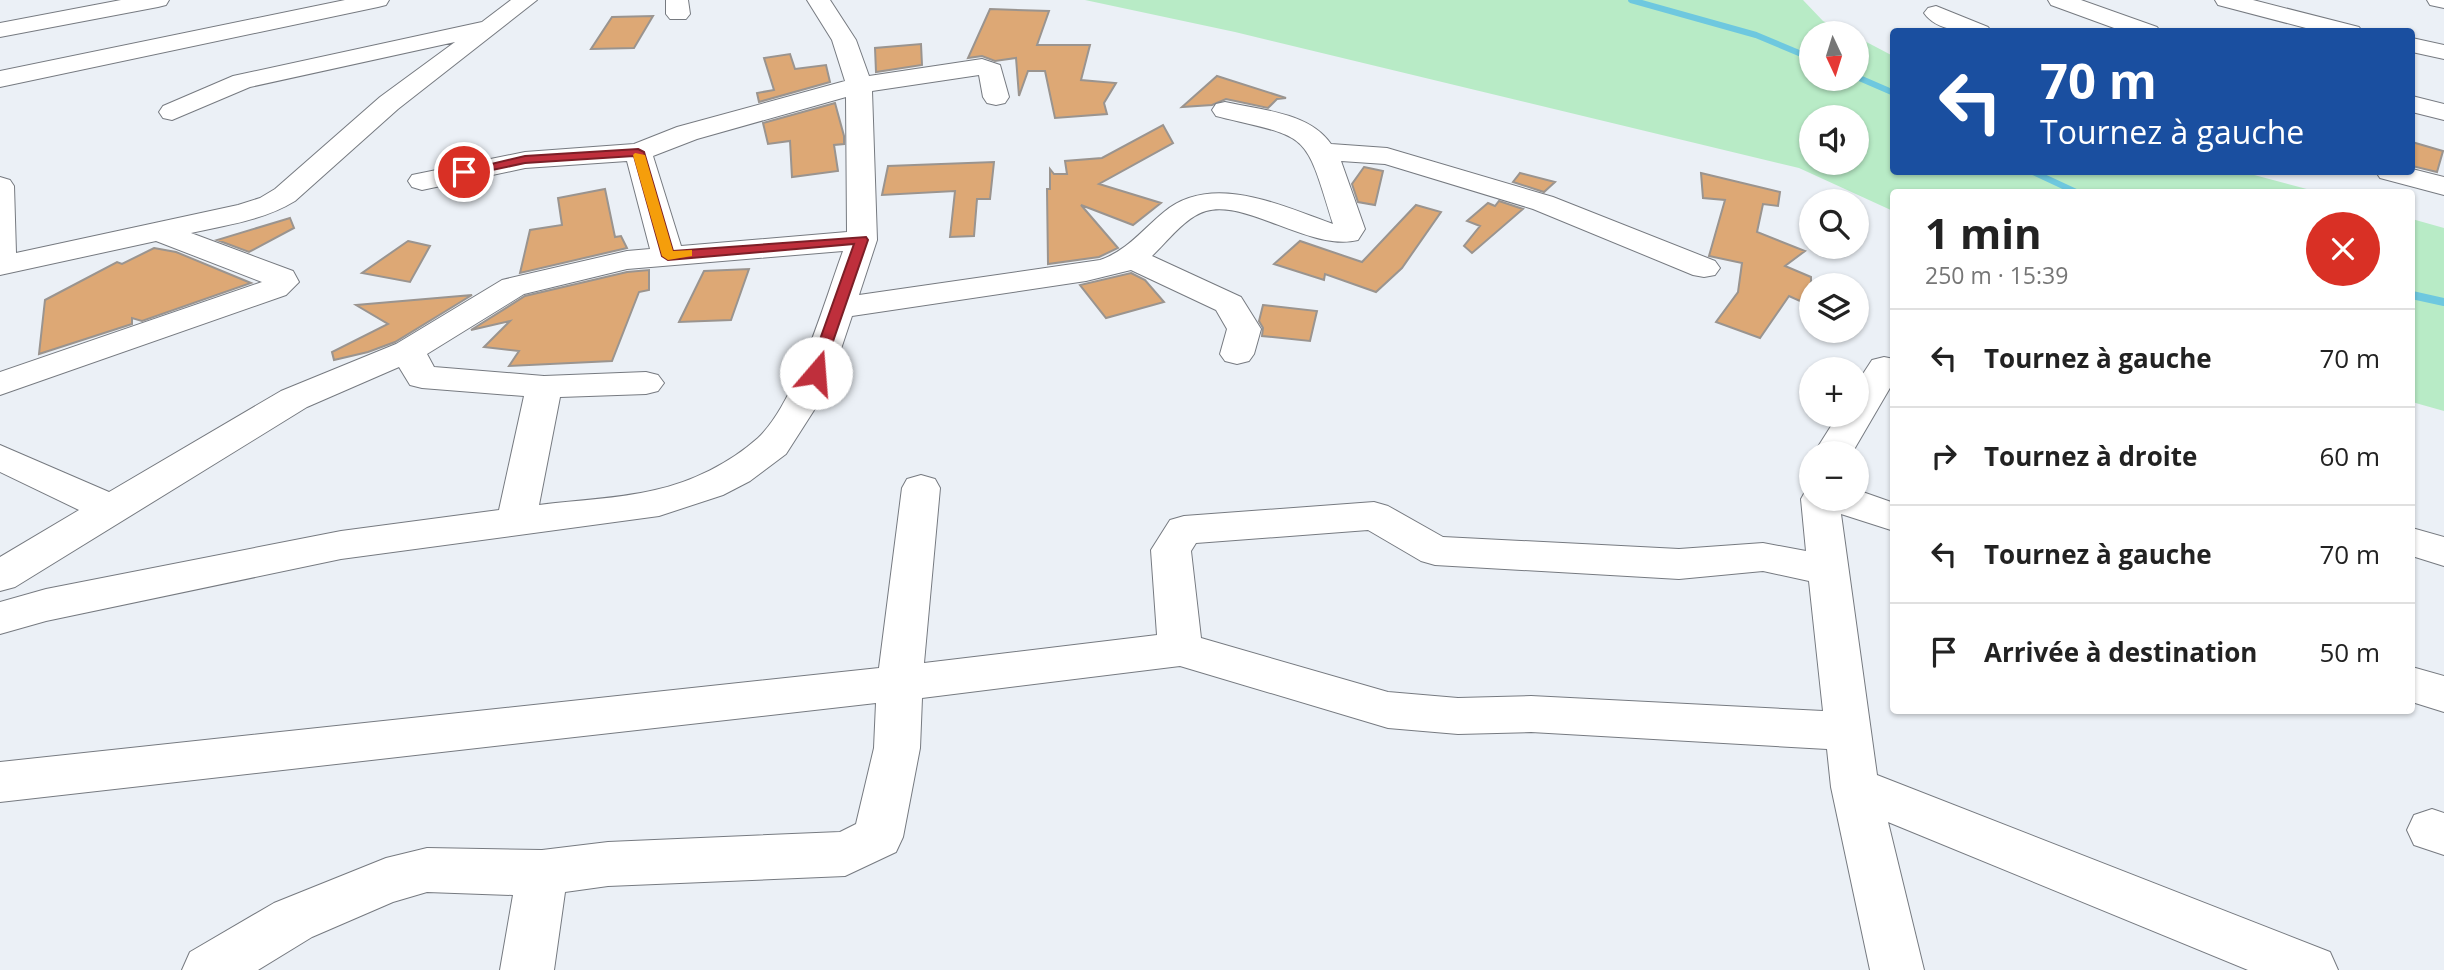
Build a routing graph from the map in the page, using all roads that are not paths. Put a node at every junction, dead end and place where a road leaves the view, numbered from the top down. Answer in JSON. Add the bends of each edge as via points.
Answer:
{"nodes":[{"id":1,"x":158,"y":0,"type":"edge"},
{"id":2,"x":373,"y":0,"type":"edge"},
{"id":3,"x":526,"y":0,"type":"edge"},
{"id":4,"x":818,"y":0,"type":"edge"},
{"id":5,"x":2059,"y":0,"type":"edge"},
{"id":6,"x":2226,"y":0,"type":"edge"},
{"id":7,"x":2438,"y":0,"type":"edge"},
{"id":8,"x":2444,"y":1,"type":"edge"},
{"id":9,"x":1936,"y":13,"type":"dead end"},
{"id":10,"x":493,"y":26,"type":"junction"},
{"id":11,"x":1971,"y":28,"type":"edge"},
{"id":12,"x":2137,"y":28,"type":"edge"},
{"id":13,"x":2335,"y":28,"type":"edge"},
{"id":14,"x":0,"y":30,"type":"edge"},
{"id":15,"x":2415,"y":46,"type":"edge"},
{"id":16,"x":398,"y":47,"type":"junction"},
{"id":17,"x":2444,"y":52,"type":"edge"},
{"id":18,"x":0,"y":79,"type":"edge"},
{"id":19,"x":859,"y":85,"type":"junction"},
{"id":20,"x":996,"y":97,"type":"dead end"},
{"id":21,"x":2415,"y":105,"type":"edge"},
{"id":22,"x":1225,"y":110,"type":"dead end"},
{"id":23,"x":172,"y":112,"type":"dead end"},
{"id":24,"x":2444,"y":112,"type":"edge"},
{"id":25,"x":638,"y":152,"type":"junction"},
{"id":26,"x":1324,"y":152,"type":"junction"},
{"id":27,"x":2402,"y":175,"type":"edge"},
{"id":28,"x":422,"y":181,"type":"dead end"},
{"id":29,"x":0,"y":186,"type":"edge"},
{"id":30,"x":2444,"y":186,"type":"edge"},
{"id":31,"x":158,"y":231,"type":"junction"},
{"id":32,"x":862,"y":240,"type":"junction"},
{"id":33,"x":668,"y":256,"type":"junction"},
{"id":34,"x":1131,"y":258,"type":"junction"},
{"id":35,"x":1,"y":266,"type":"edge"},
{"id":36,"x":1704,"y":268,"type":"dead end"},
{"id":37,"x":837,"y":308,"type":"junction"},
{"id":38,"x":408,"y":351,"type":"junction"},
{"id":39,"x":1237,"y":354,"type":"dead end"},
{"id":40,"x":1884,"y":367,"type":"dead end"},
{"id":41,"x":646,"y":383,"type":"dead end"},
{"id":42,"x":0,"y":384,"type":"edge"},
{"id":43,"x":544,"y":387,"type":"junction"},
{"id":44,"x":1869,"y":392,"type":"edge"},
{"id":45,"x":0,"y":457,"type":"edge"},
{"id":46,"x":920,"y":488,"type":"dead end"},
{"id":47,"x":111,"y":509,"type":"junction"},
{"id":48,"x":1869,"y":509,"type":"edge"},
{"id":49,"x":1821,"y":511,"type":"edge"},
{"id":50,"x":1890,"y":517,"type":"edge"},
{"id":51,"x":516,"y":522,"type":"junction"},
{"id":52,"x":2415,"y":543,"type":"edge"},
{"id":53,"x":2444,"y":552,"type":"edge"},
{"id":54,"x":1828,"y":570,"type":"junction"},
{"id":55,"x":0,"y":576,"type":"edge"},
{"id":56,"x":0,"y":618,"type":"edge"},
{"id":57,"x":1180,"y":649,"type":"junction"},
{"id":58,"x":900,"y":683,"type":"junction"},
{"id":59,"x":2415,"y":686,"type":"edge"},
{"id":60,"x":2444,"y":694,"type":"edge"},
{"id":61,"x":1848,"y":731,"type":"junction"},
{"id":62,"x":0,"y":782,"type":"edge"},
{"id":63,"x":1855,"y":787,"type":"junction"},
{"id":64,"x":542,"y":873,"type":"junction"},
{"id":65,"x":209,"y":970,"type":"edge"},
{"id":66,"x":527,"y":970,"type":"edge"},
{"id":67,"x":1897,"y":970,"type":"edge"},
{"id":68,"x":2311,"y":970,"type":"edge"}],
"edges":[{"from":1,"to":14,"type":"street"},
{"from":2,"to":16,"type":"street"},
{"from":2,"to":18,"type":"street"},
{"from":3,"to":10,"type":"street"},
{"from":4,"to":19,"type":"street","via":[[838,23]]},
{"from":5,"to":12,"type":"street"},
{"from":6,"to":13,"type":"street"},
{"from":7,"to":8,"type":"street"},
{"from":9,"to":11,"type":"street"},
{"from":10,"to":16,"type":"street"},
{"from":10,"to":31,"type":"street","via":[[389,103],[271,204]]},
{"from":15,"to":17,"type":"street"},
{"from":16,"to":23,"type":"street","via":[[242,81]]},
{"from":19,"to":20,"type":"street","via":[[982,67],[991,70]]},
{"from":19,"to":25,"type":"street","via":[[687,133]]},
{"from":19,"to":32,"type":"street"},
{"from":21,"to":24,"type":"street"},
{"from":22,"to":26,"type":"street","via":[[1295,128]]},
{"from":25,"to":28,"type":"street","via":[[525,160]]},
{"from":25,"to":33,"type":"street"},
{"from":26,"to":34,"type":"street","via":[[1350,229],[1347,234],[1225,202],[1205,201],[1191,206]]},
{"from":26,"to":36,"type":"street","via":[[1387,156],[1530,199]]},
{"from":27,"to":30,"type":"street"},
{"from":29,"to":35,"type":"street"},
{"from":31,"to":35,"type":"street"},
{"from":31,"to":42,"type":"street","via":[[283,282]]},
{"from":32,"to":33,"type":"street"},
{"from":32,"to":37,"type":"street"},
{"from":33,"to":38,"type":"street","via":[[627,260],[513,287]]},
{"from":34,"to":37,"type":"street","via":[[1086,272]]},
{"from":34,"to":39,"type":"street","via":[[1229,304],[1244,329]]},
{"from":37,"to":51,"type":"street","via":[[816,373],[800,404],[773,445],[737,472],[659,503]]},
{"from":38,"to":43,"type":"street","via":[[422,377]]},
{"from":38,"to":47,"type":"street","via":[[294,399]]},
{"from":40,"to":44,"type":"street"},
{"from":41,"to":43,"type":"street"},
{"from":43,"to":51,"type":"street"},
{"from":45,"to":47,"type":"street"},
{"from":46,"to":58,"type":"street"},
{"from":47,"to":55,"type":"street"},
{"from":48,"to":50,"type":"street"},
{"from":49,"to":54,"type":"street"},
{"from":51,"to":56,"type":"street","via":[[341,545]]},
{"from":52,"to":53,"type":"street"},
{"from":54,"to":57,"type":"street","via":[[1763,557],[1679,564],[1435,551],[1374,516],[1184,530],[1171,550]]},
{"from":54,"to":61,"type":"street"},
{"from":57,"to":58,"type":"street"},
{"from":57,"to":61,"type":"street","via":[[1388,710]]},
{"from":58,"to":62,"type":"street"},
{"from":58,"to":64,"type":"street","via":[[897,747],[878,837],[845,854],[608,864]]},
{"from":59,"to":60,"type":"street"},
{"from":61,"to":63,"type":"street"},
{"from":63,"to":67,"type":"street"},
{"from":63,"to":68,"type":"street"},
{"from":64,"to":65,"type":"street","via":[[427,870],[386,881],[293,920]]},
{"from":64,"to":66,"type":"street"}]}
